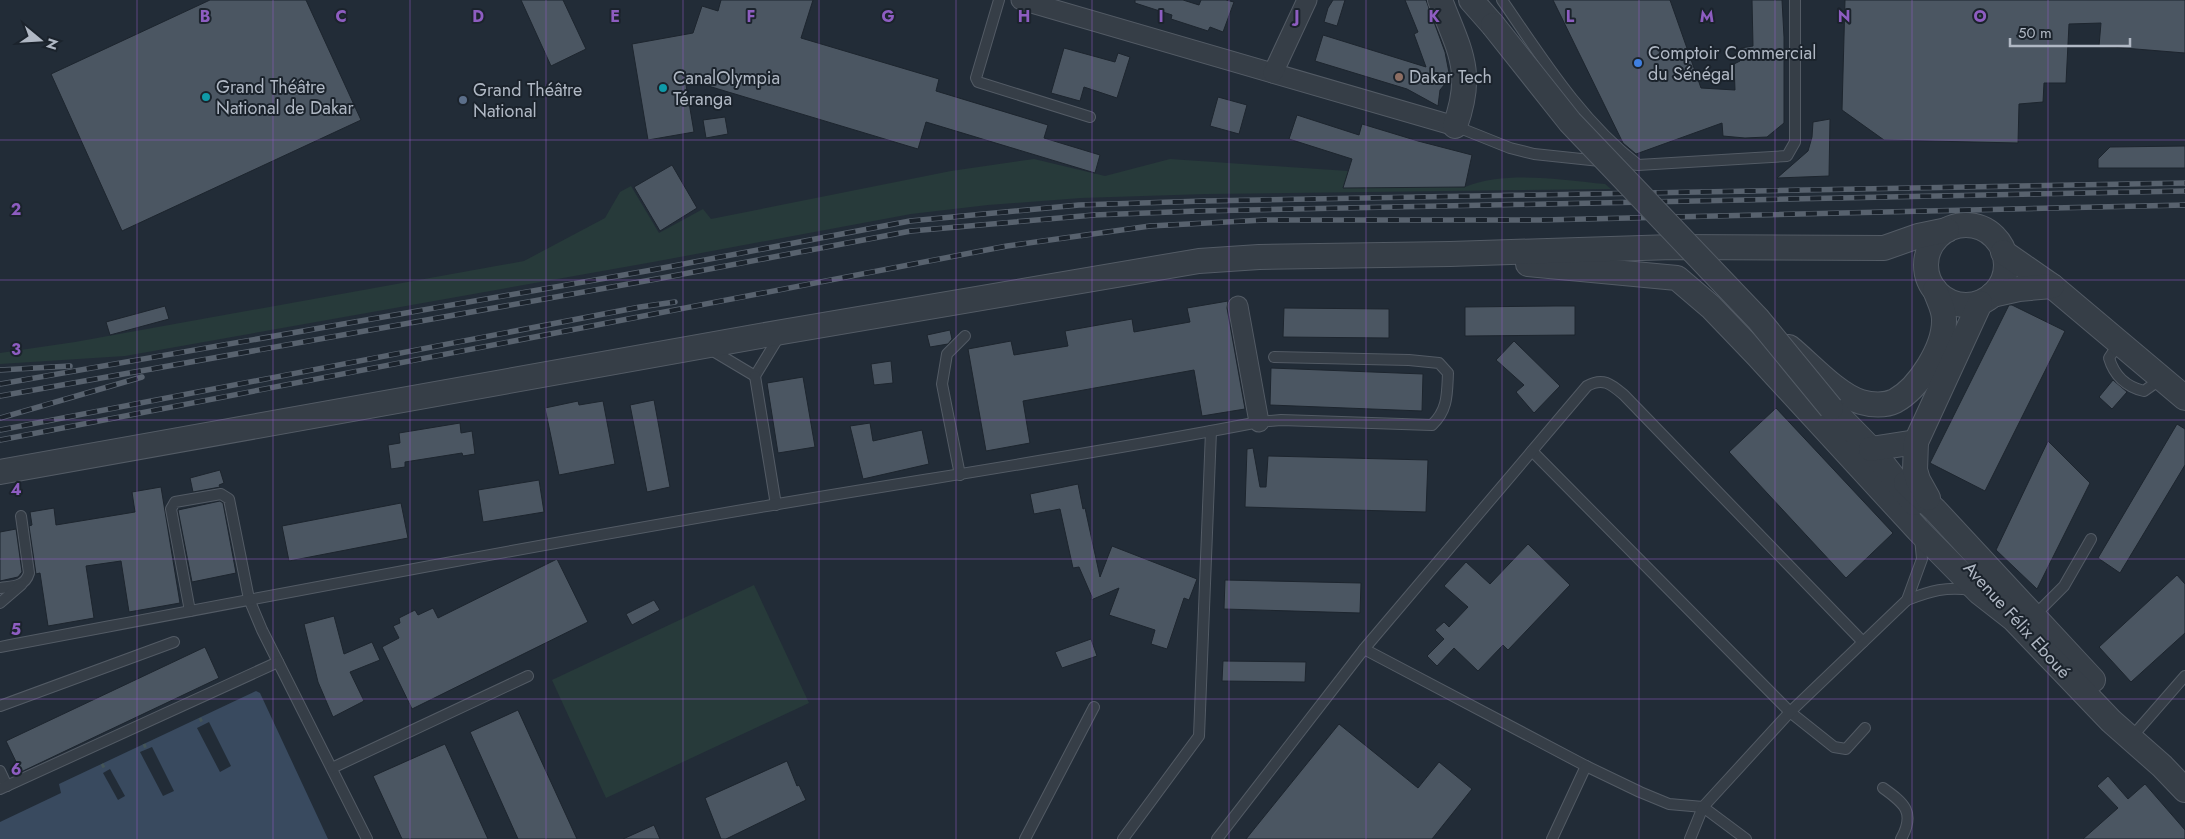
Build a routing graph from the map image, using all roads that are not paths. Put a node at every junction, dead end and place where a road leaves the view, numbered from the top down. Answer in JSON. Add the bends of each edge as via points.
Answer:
{"nodes":[{"id":1,"x":1000,"y":0,"type":"edge"},
{"id":2,"x":1021,"y":0,"type":"edge"},
{"id":3,"x":1307,"y":0,"type":"edge"},
{"id":4,"x":1440,"y":0,"type":"edge"},
{"id":5,"x":1471,"y":0,"type":"edge"},
{"id":6,"x":1480,"y":0,"type":"edge"},
{"id":7,"x":1502,"y":0,"type":"edge"},
{"id":8,"x":1795,"y":0,"type":"edge"},
{"id":9,"x":1492,"y":25,"type":"junction"},
{"id":10,"x":1273,"y":73,"type":"junction"},
{"id":11,"x":1090,"y":117,"type":"dead end"},
{"id":12,"x":1456,"y":126,"type":"junction"},
{"id":13,"x":1638,"y":165,"type":"junction"},
{"id":14,"x":1947,"y":230,"type":"junction"},
{"id":15,"x":1673,"y":247,"type":"junction"},
{"id":16,"x":1884,"y":248,"type":"junction"},
{"id":17,"x":2003,"y":252,"type":"junction"},
{"id":18,"x":1450,"y":254,"type":"junction"},
{"id":19,"x":1677,"y":278,"type":"junction"},
{"id":20,"x":1931,"y":284,"type":"junction"},
{"id":21,"x":2052,"y":286,"type":"junction"},
{"id":22,"x":1986,"y":299,"type":"junction"},
{"id":23,"x":1238,"y":306,"type":"dead end"},
{"id":24,"x":782,"y":332,"type":"junction"},
{"id":25,"x":965,"y":336,"type":"dead end"},
{"id":26,"x":704,"y":346,"type":"junction"},
{"id":27,"x":1274,"y":357,"type":"dead end"},
{"id":28,"x":755,"y":376,"type":"junction"},
{"id":29,"x":1834,"y":398,"type":"junction"},
{"id":30,"x":2185,"y":398,"type":"edge"},
{"id":31,"x":1895,"y":401,"type":"junction"},
{"id":32,"x":1259,"y":422,"type":"junction"},
{"id":33,"x":1211,"y":431,"type":"junction"},
{"id":34,"x":1918,"y":438,"type":"junction"},
{"id":35,"x":1532,"y":451,"type":"junction"},
{"id":36,"x":1877,"y":456,"type":"junction"},
{"id":37,"x":0,"y":472,"type":"edge"},
{"id":38,"x":960,"y":475,"type":"junction"},
{"id":39,"x":776,"y":505,"type":"junction"},
{"id":40,"x":1935,"y":510,"type":"junction"},
{"id":41,"x":21,"y":516,"type":"dead end"},
{"id":42,"x":1918,"y":530,"type":"junction"},
{"id":43,"x":2090,"y":539,"type":"dead end"},
{"id":44,"x":22,"y":584,"type":"junction"},
{"id":45,"x":0,"y":588,"type":"edge"},
{"id":46,"x":1979,"y":592,"type":"junction"},
{"id":47,"x":249,"y":599,"type":"junction"},
{"id":48,"x":1907,"y":600,"type":"junction"},
{"id":49,"x":0,"y":603,"type":"edge"},
{"id":50,"x":190,"y":611,"type":"junction"},
{"id":51,"x":2022,"y":617,"type":"junction"},
{"id":52,"x":174,"y":642,"type":"dead end"},
{"id":53,"x":1863,"y":642,"type":"junction"},
{"id":54,"x":0,"y":647,"type":"edge"},
{"id":55,"x":1364,"y":649,"type":"junction"},
{"id":56,"x":278,"y":662,"type":"junction"},
{"id":57,"x":528,"y":676,"type":"dead end"},
{"id":58,"x":2185,"y":676,"type":"edge"},
{"id":59,"x":0,"y":706,"type":"edge"},
{"id":60,"x":1094,"y":708,"type":"dead end"},
{"id":61,"x":1790,"y":712,"type":"junction"},
{"id":62,"x":1865,"y":728,"type":"dead end"},
{"id":63,"x":2137,"y":731,"type":"junction"},
{"id":64,"x":1586,"y":766,"type":"junction"},
{"id":65,"x":2162,"y":766,"type":"junction"},
{"id":66,"x":332,"y":768,"type":"junction"},
{"id":67,"x":0,"y":771,"type":"edge"},
{"id":68,"x":4,"y":787,"type":"edge"},
{"id":69,"x":1883,"y":788,"type":"dead end"},
{"id":70,"x":2185,"y":790,"type":"edge"},
{"id":71,"x":1703,"y":807,"type":"junction"},
{"id":72,"x":367,"y":839,"type":"edge"},
{"id":73,"x":1026,"y":839,"type":"edge"},
{"id":74,"x":1123,"y":839,"type":"edge"},
{"id":75,"x":1217,"y":839,"type":"edge"},
{"id":76,"x":1552,"y":839,"type":"edge"},
{"id":77,"x":1690,"y":839,"type":"edge"},
{"id":78,"x":1746,"y":839,"type":"edge"},
{"id":79,"x":1901,"y":839,"type":"edge"}],
"edges":[{"from":1,"to":11,"type":"lane","via":[[976,78],[978,82]]},
{"from":2,"to":10,"type":"street"},
{"from":3,"to":10,"type":"street"},
{"from":4,"to":12,"type":"street","via":[[1463,61],[1466,83]]},
{"from":5,"to":9,"type":"street"},
{"from":6,"to":9,"type":"street"},
{"from":7,"to":13,"type":"lane","via":[[1547,66],[1591,120]]},
{"from":8,"to":13,"type":"lane","via":[[1795,142],[1787,156]]},
{"from":9,"to":29,"type":"street","name":"Avenue Félix Eboué","bridge":true,"via":[[1570,122]]},
{"from":10,"to":12,"type":"street"},
{"from":12,"to":13,"type":"lane","via":[[1534,154]]},
{"from":14,"to":16,"type":"street"},
{"from":14,"to":17,"type":"street","via":[[1964,226],[1980,228],[1993,236]]},
{"from":14,"to":20,"type":"street","via":[[1933,242],[1929,251],[1926,268]]},
{"from":15,"to":16,"type":"street"},
{"from":15,"to":18,"type":"street"},
{"from":15,"to":19,"type":"street"},
{"from":16,"to":20,"type":"street","via":[[1909,261]]},
{"from":17,"to":21,"type":"street"},
{"from":17,"to":22,"type":"street","via":[[2004,277]]},
{"from":18,"to":19,"type":"street"},
{"from":18,"to":24,"type":"street","via":[[1259,256],[1199,261]]},
{"from":19,"to":42,"type":"street","via":[[1758,355]]},
{"from":20,"to":22,"type":"street","via":[[1945,300],[1958,305]]},
{"from":20,"to":31,"type":"street","via":[[1944,319],[1940,342],[1921,378]]},
{"from":21,"to":22,"type":"street","via":[[2019,289]]},
{"from":21,"to":30,"type":"street"},
{"from":22,"to":34,"type":"street"},
{"from":23,"to":32,"type":"street"},
{"from":24,"to":26,"type":"street"},
{"from":24,"to":28,"type":"lane"},
{"from":25,"to":38,"type":"lane","via":[[947,354],[942,384]]},
{"from":26,"to":28,"type":"lane"},
{"from":26,"to":37,"type":"street"},
{"from":27,"to":32,"type":"lane","via":[[1439,363],[1448,373],[1447,398],[1441,416],[1432,425]]},
{"from":28,"to":39,"type":"lane"},
{"from":29,"to":31,"type":"street","via":[[1881,404]]},
{"from":29,"to":36,"type":"street","name":"Avenue Félix Eboué"},
{"from":31,"to":34,"type":"street","via":[[1909,415]]},
{"from":32,"to":33,"type":"lane"},
{"from":33,"to":38,"type":"lane"},
{"from":33,"to":74,"type":"lane","via":[[1199,736]]},
{"from":34,"to":36,"type":"street"},
{"from":34,"to":40,"type":"street","via":[[1915,470]]},
{"from":35,"to":53,"type":"lane","via":[[1587,386],[1601,381],[1612,384]]},
{"from":35,"to":55,"type":"lane"},
{"from":35,"to":61,"type":"lane"},
{"from":36,"to":40,"type":"street","name":"Avenue Félix Eboué"},
{"from":36,"to":51,"type":"street","name":"Avenue Félix Eboué","via":[[1920,511]]},
{"from":38,"to":39,"type":"lane"},
{"from":39,"to":47,"type":"lane"},
{"from":40,"to":51,"type":"street","name":"Avenue Félix Eboué"},
{"from":41,"to":44,"type":"lane","via":[[29,572]]},
{"from":42,"to":46,"type":"street"},
{"from":42,"to":48,"type":"lane","via":[[1922,559]]},
{"from":43,"to":51,"type":"lane","via":[[2064,586]]},
{"from":44,"to":45,"type":"lane"},
{"from":44,"to":49,"type":"lane"},
{"from":46,"to":48,"type":"lane","via":[[1955,587]]},
{"from":46,"to":51,"type":"street"},
{"from":47,"to":50,"type":"lane"},
{"from":47,"to":50,"type":"lane","via":[[228,500],[221,494],[175,502],[171,509]]},
{"from":47,"to":56,"type":"lane"},
{"from":48,"to":53,"type":"lane"},
{"from":50,"to":54,"type":"lane"},
{"from":51,"to":63,"type":"street","name":"Avenue Félix Eboué","via":[[2099,686]]},
{"from":51,"to":65,"type":"street","name":"Avenue Félix Eboué","via":[[2111,721]]},
{"from":52,"to":59,"type":"lane"},
{"from":53,"to":61,"type":"lane"},
{"from":55,"to":64,"type":"lane"},
{"from":55,"to":75,"type":"lane"},
{"from":56,"to":66,"type":"lane"},
{"from":56,"to":68,"type":"lane"},
{"from":57,"to":66,"type":"lane"},
{"from":58,"to":63,"type":"lane"},
{"from":60,"to":73,"type":"lane"},
{"from":61,"to":62,"type":"lane","via":[[1840,749],[1846,749]]},
{"from":61,"to":71,"type":"lane"},
{"from":63,"to":65,"type":"street","name":"Avenue Félix Eboué"},
{"from":64,"to":71,"type":"lane","via":[[1669,804]]},
{"from":64,"to":76,"type":"lane"},
{"from":65,"to":70,"type":"street","name":"Avenue Félix Eboué"},
{"from":66,"to":72,"type":"lane"},
{"from":67,"to":68,"type":"lane"},
{"from":69,"to":79,"type":"lane","via":[[1904,804],[1909,818]]},
{"from":71,"to":77,"type":"lane"},
{"from":71,"to":78,"type":"lane"}]}
